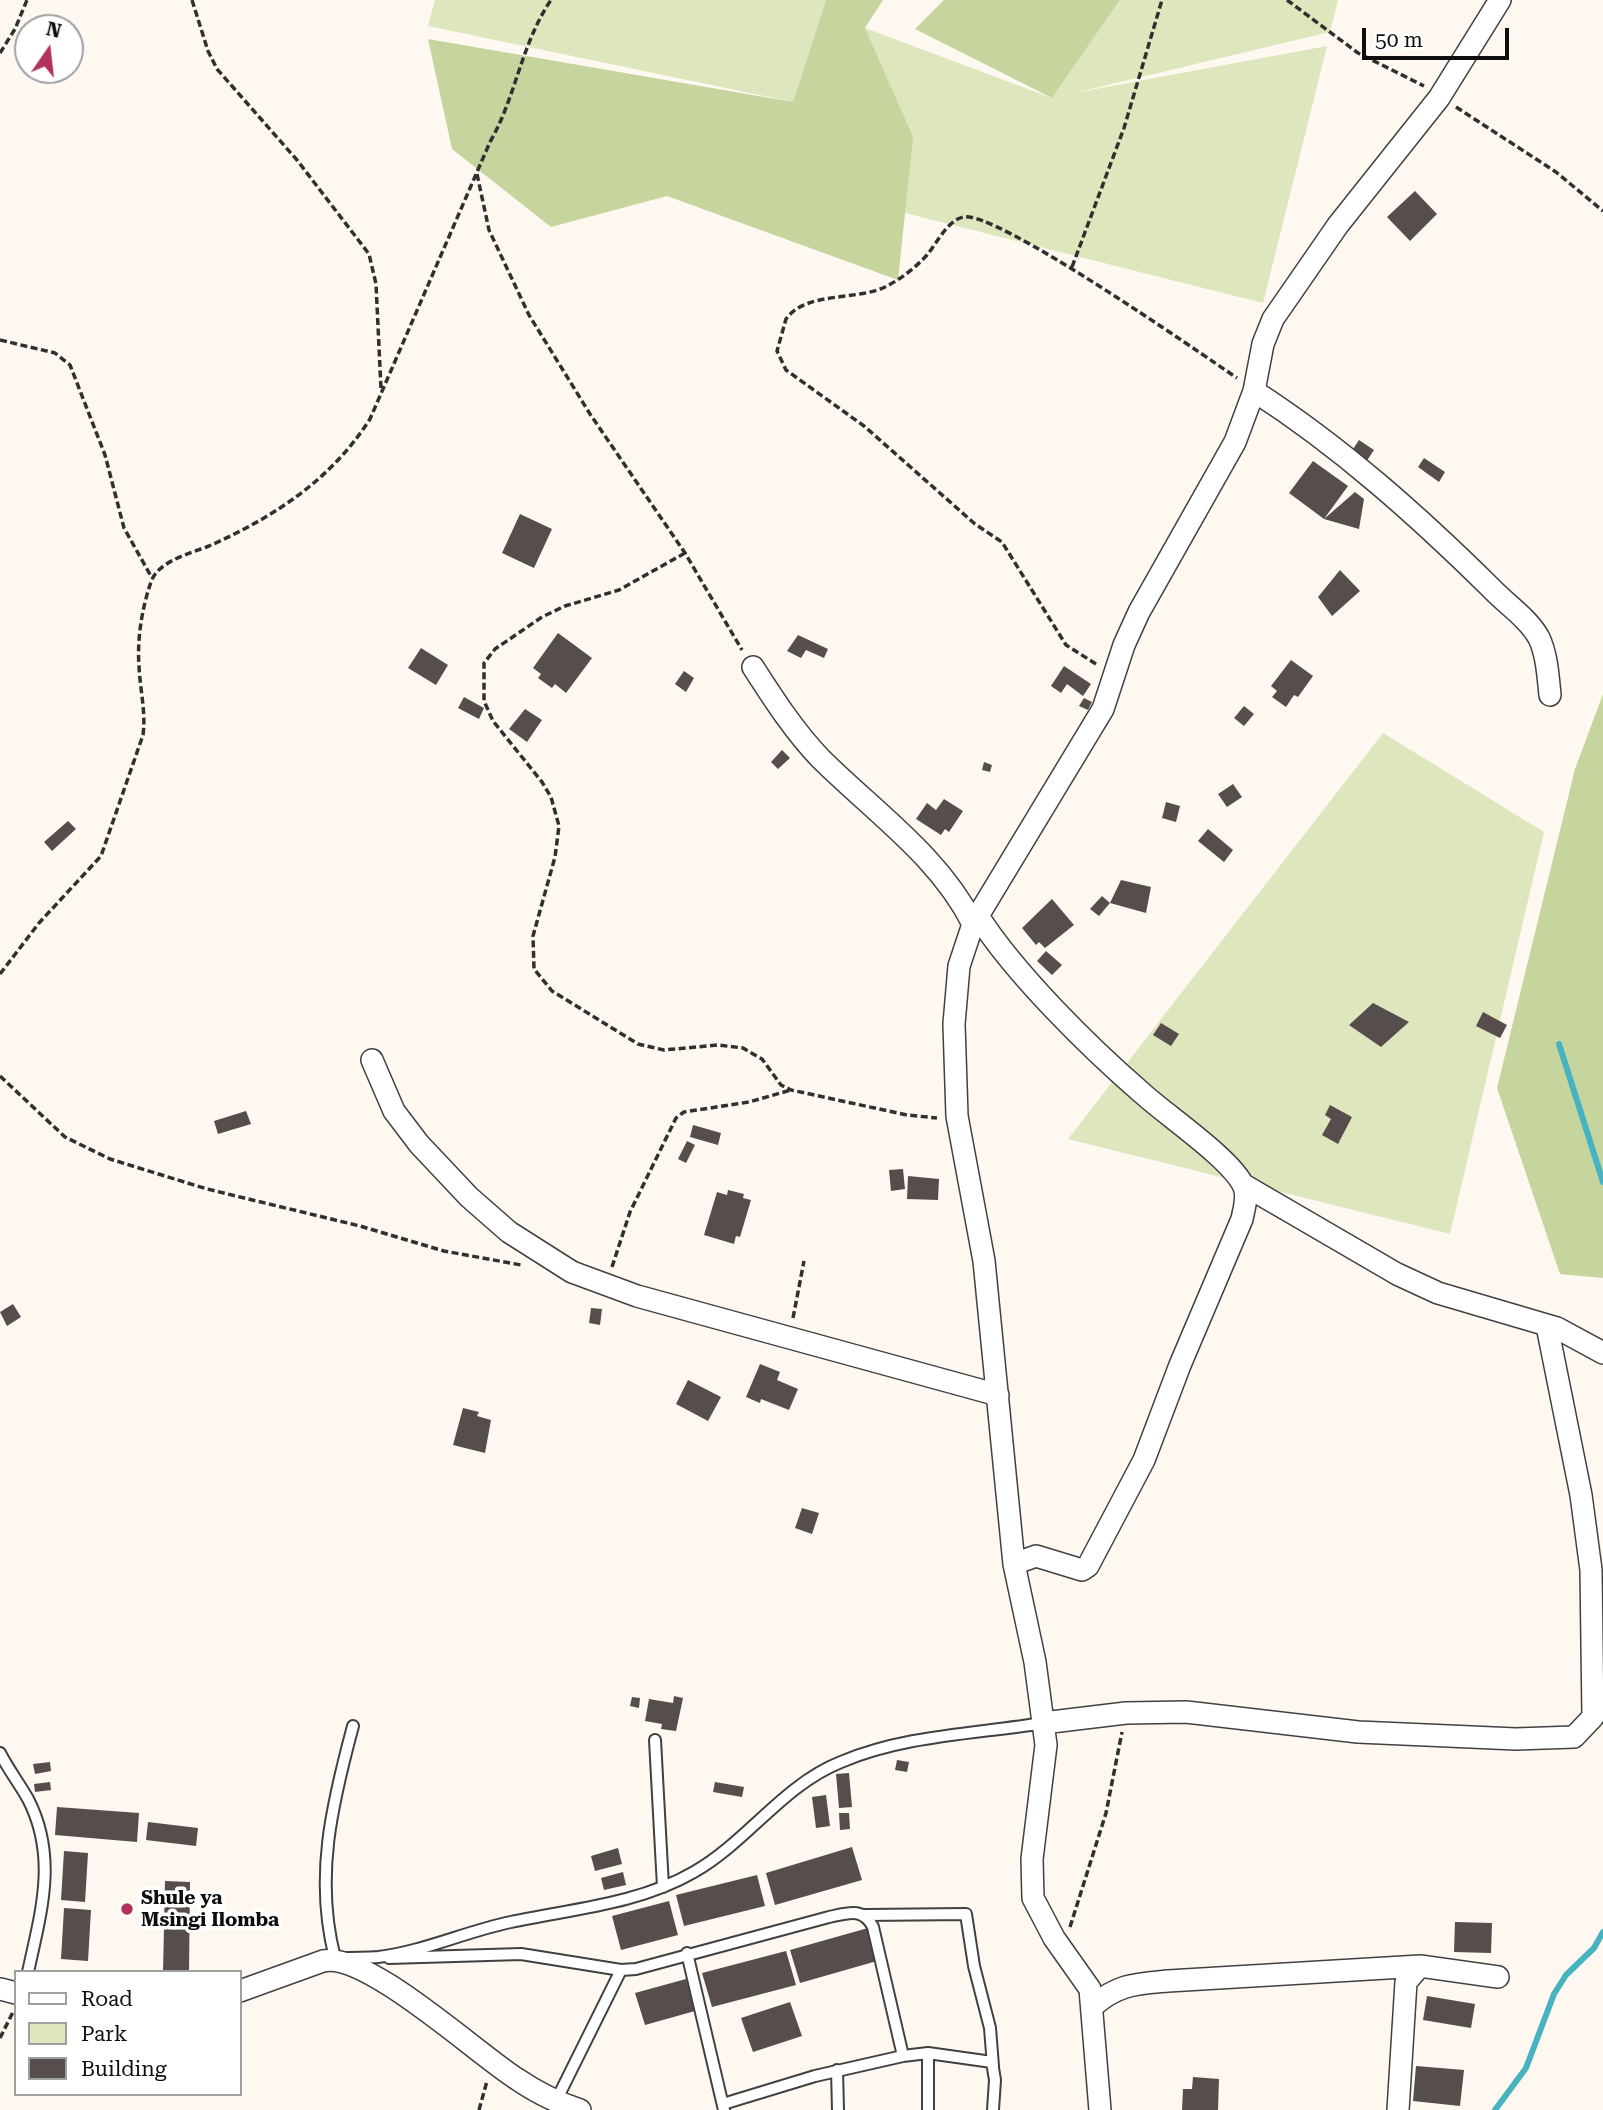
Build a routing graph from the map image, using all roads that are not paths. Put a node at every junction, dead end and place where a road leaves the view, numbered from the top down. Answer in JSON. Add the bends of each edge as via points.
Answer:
{"nodes":[{"id":1,"x":1500,"y":0,"type":"edge"},
{"id":2,"x":1254,"y":391,"type":"junction"},
{"id":3,"x":752,"y":667,"type":"road end"},
{"id":4,"x":1550,"y":695,"type":"dead end"},
{"id":5,"x":975,"y":920,"type":"junction"},
{"id":6,"x":372,"y":1060,"type":"dead end"},
{"id":7,"x":1244,"y":1185,"type":"junction"},
{"id":8,"x":1547,"y":1326,"type":"junction"},
{"id":9,"x":1603,"y":1353,"type":"edge"},
{"id":10,"x":998,"y":1395,"type":"junction"},
{"id":11,"x":1014,"y":1564,"type":"junction"},
{"id":12,"x":1043,"y":1723,"type":"junction"},
{"id":13,"x":354,"y":1726,"type":"dead end"},
{"id":14,"x":655,"y":1740,"type":"dead end"},
{"id":15,"x":0,"y":1753,"type":"edge"},
{"id":16,"x":663,"y":1886,"type":"junction"},
{"id":17,"x":865,"y":1915,"type":"junction"},
{"id":18,"x":687,"y":1953,"type":"junction"},
{"id":19,"x":379,"y":1957,"type":"junction"},
{"id":20,"x":335,"y":1958,"type":"junction"},
{"id":21,"x":1420,"y":1966,"type":"junction"},
{"id":22,"x":28,"y":1970,"type":"edge"},
{"id":23,"x":621,"y":1970,"type":"junction"},
{"id":24,"x":1498,"y":1977,"type":"dead end"},
{"id":25,"x":242,"y":1989,"type":"edge"},
{"id":26,"x":1093,"y":2006,"type":"junction"},
{"id":27,"x":928,"y":2053,"type":"junction"},
{"id":28,"x":903,"y":2056,"type":"junction"},
{"id":29,"x":993,"y":2066,"type":"junction"},
{"id":30,"x":837,"y":2070,"type":"junction"},
{"id":31,"x":556,"y":2101,"type":"junction"},
{"id":32,"x":723,"y":2107,"type":"edge"},
{"id":33,"x":580,"y":2110,"type":"edge"},
{"id":34,"x":838,"y":2110,"type":"edge"},
{"id":35,"x":928,"y":2110,"type":"edge"},
{"id":36,"x":993,"y":2110,"type":"edge"},
{"id":37,"x":1100,"y":2110,"type":"edge"},
{"id":38,"x":1398,"y":2110,"type":"edge"}],
"edges":[{"from":1,"to":2,"type":"street","via":[[1439,98],[1338,225],[1273,319]]},
{"from":2,"to":4,"type":"street","via":[[1293,415],[1441,537],[1524,619],[1544,653]]},
{"from":2,"to":5,"type":"street","via":[[1235,442],[1139,612],[1103,709]]},
{"from":3,"to":5,"type":"street","via":[[818,755],[935,866]]},
{"from":5,"to":7,"type":"street","via":[[1108,1061]]},
{"from":5,"to":10,"type":"street","via":[[959,966],[954,1073],[957,1116],[984,1261]]},
{"from":6,"to":10,"type":"street","via":[[394,1111],[419,1144],[469,1197],[530,1246],[572,1272],[607,1286]]},
{"from":7,"to":8,"type":"street","via":[[1397,1274],[1438,1293]]},
{"from":7,"to":11,"type":"street","via":[[1247,1196],[1237,1232],[1144,1460],[1088,1566],[1082,1570],[1036,1556]]},
{"from":8,"to":9,"type":"street"},
{"from":8,"to":12,"type":"street","via":[[1591,1570],[1593,1717],[1574,1737],[1358,1732],[1186,1712],[1126,1713]]},
{"from":10,"to":11,"type":"street"},
{"from":11,"to":12,"type":"street"},
{"from":12,"to":16,"type":"lane","via":[[911,1740],[843,1761],[802,1785],[727,1851]]},
{"from":12,"to":26,"type":"street","via":[[1046,1745],[1032,1885],[1037,1910],[1085,1979]]},
{"from":13,"to":20,"type":"lane","via":[[333,1800],[325,1856]]},
{"from":14,"to":16,"type":"lane"},
{"from":15,"to":22,"type":"lane","via":[[34,1812],[47,1865]]},
{"from":16,"to":19,"type":"lane"},
{"from":17,"to":18,"type":"lane","via":[[848,1913]]},
{"from":17,"to":28,"type":"lane","via":[[873,1927]]},
{"from":17,"to":29,"type":"lane","via":[[966,1914],[990,2028]]},
{"from":18,"to":23,"type":"lane"},
{"from":18,"to":32,"type":"lane"},
{"from":19,"to":20,"type":"lane"},
{"from":19,"to":23,"type":"lane","via":[[521,1954]]},
{"from":20,"to":25,"type":"street"},
{"from":20,"to":31,"type":"street","via":[[389,1984],[492,2062]]},
{"from":21,"to":24,"type":"street"},
{"from":21,"to":26,"type":"street","via":[[1134,1984],[1110,1991]]},
{"from":21,"to":38,"type":"street","via":[[1406,1982]]},
{"from":23,"to":31,"type":"lane"},
{"from":26,"to":37,"type":"street"},
{"from":27,"to":28,"type":"lane"},
{"from":27,"to":29,"type":"lane","via":[[987,2059]]},
{"from":27,"to":35,"type":"lane"},
{"from":28,"to":30,"type":"lane"},
{"from":29,"to":36,"type":"lane"},
{"from":30,"to":32,"type":"lane"},
{"from":30,"to":34,"type":"lane"},
{"from":31,"to":33,"type":"street"}]}
